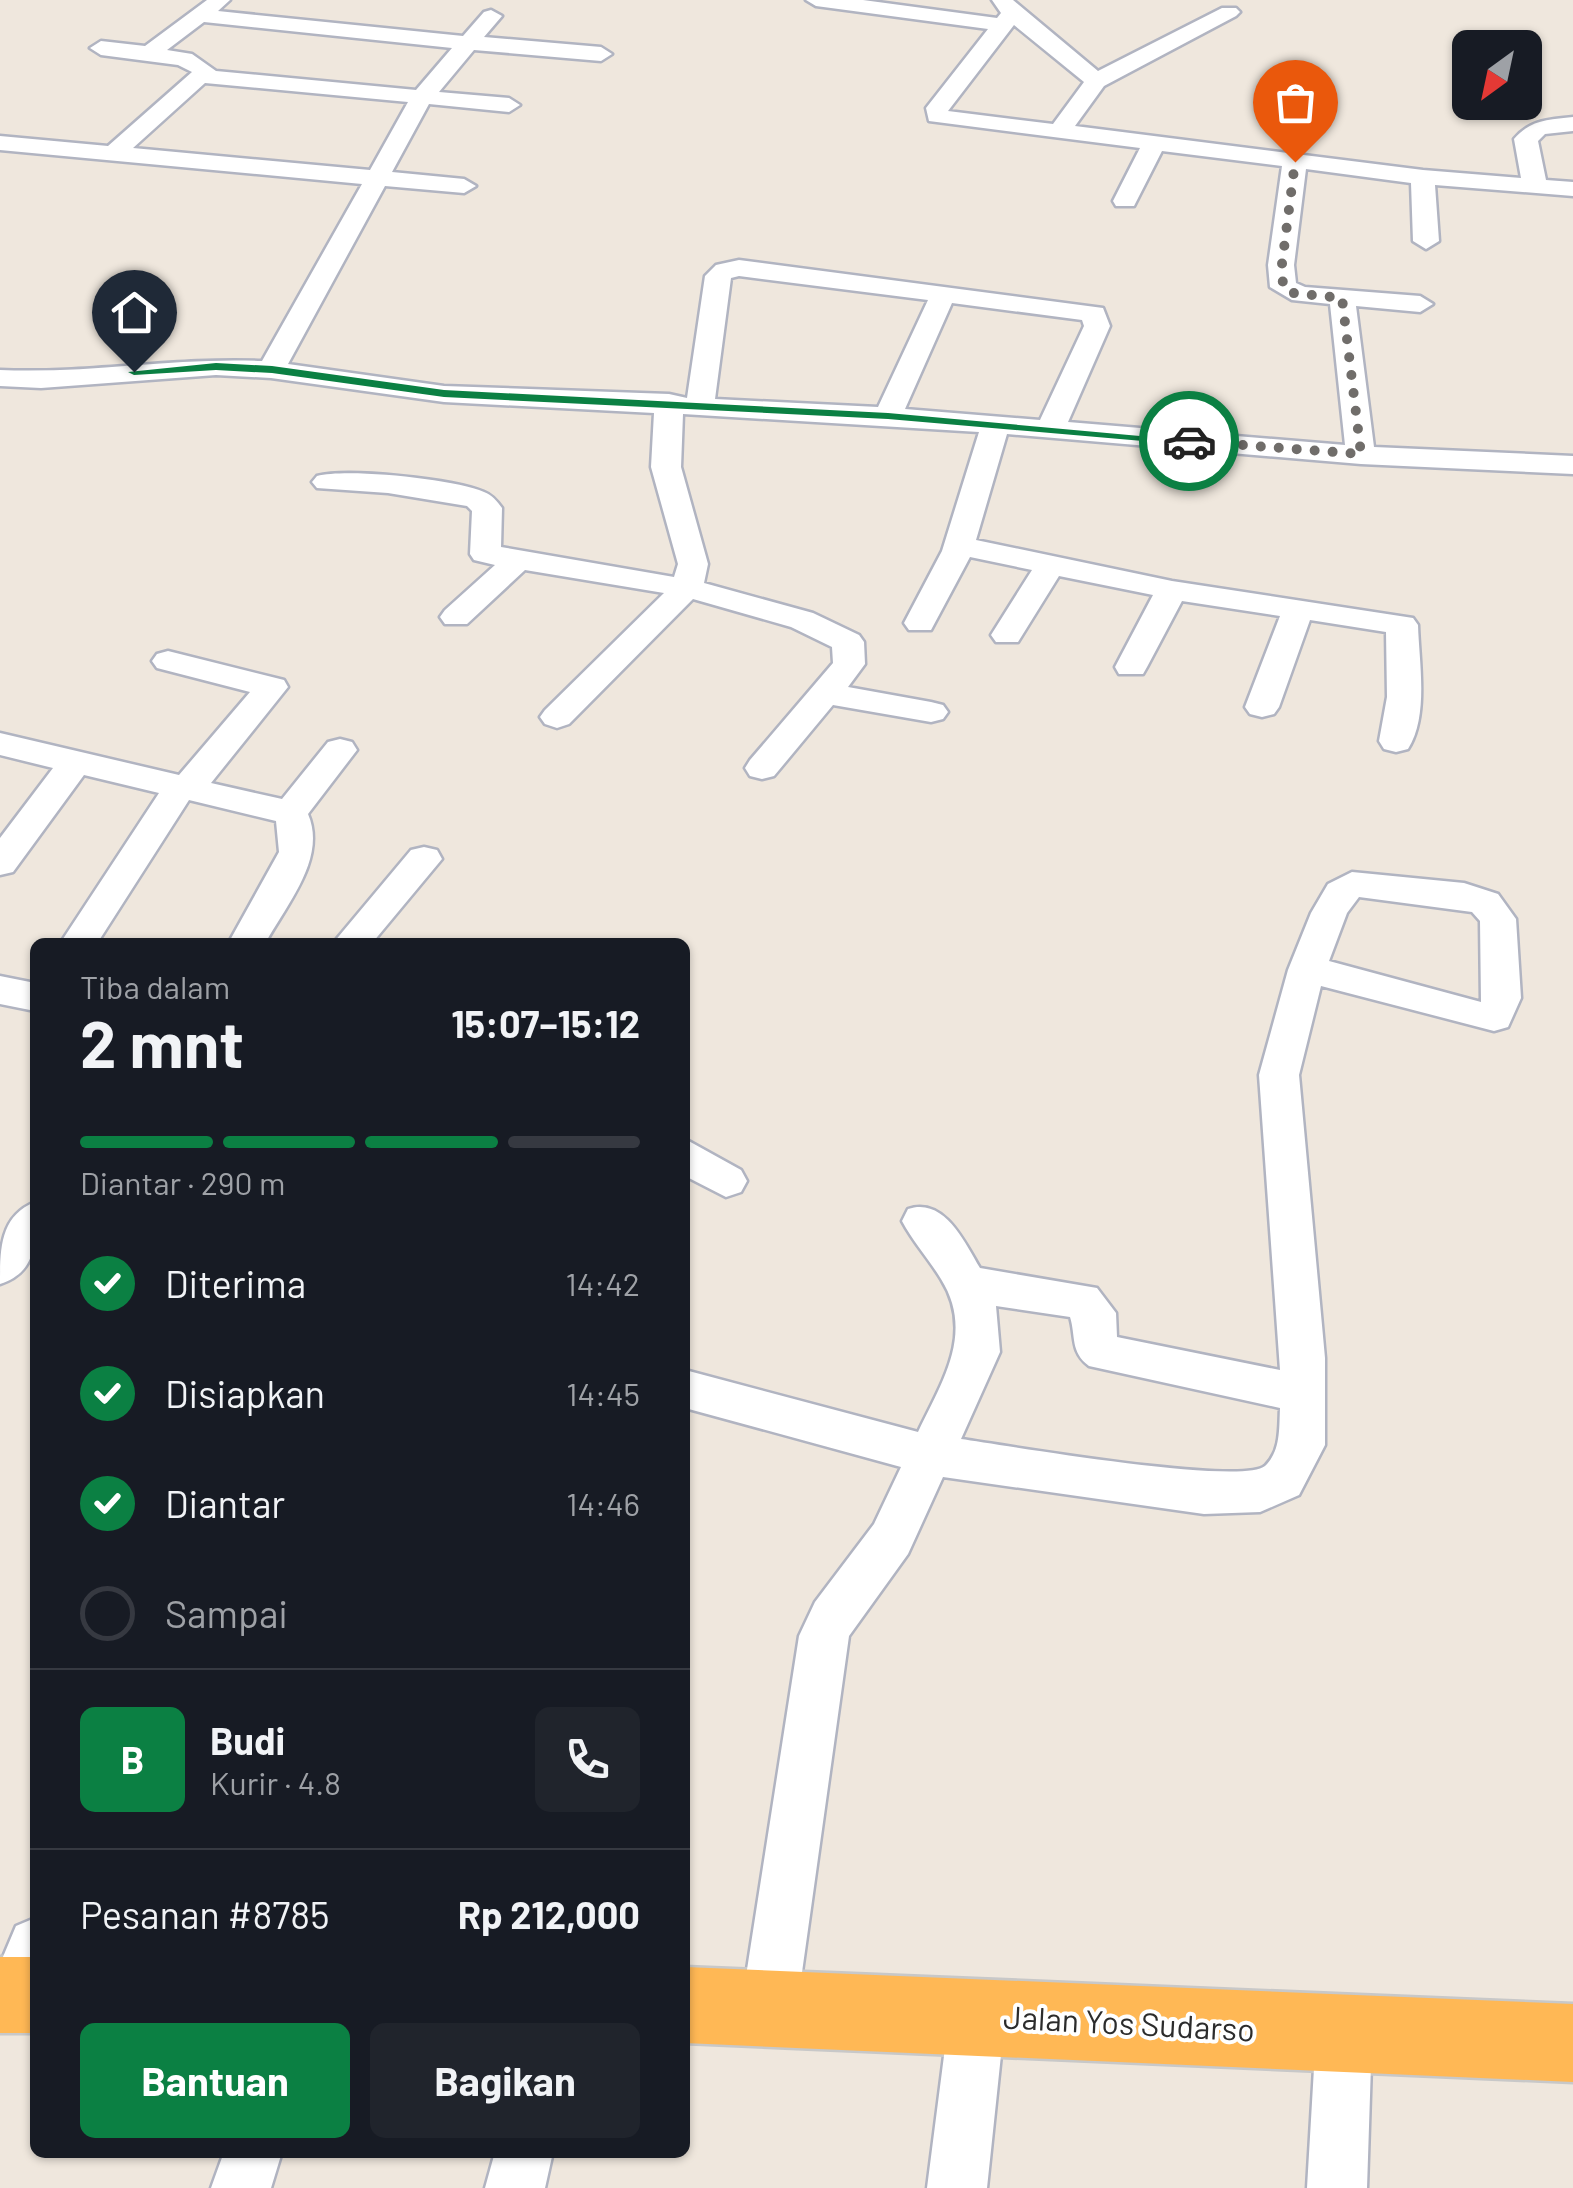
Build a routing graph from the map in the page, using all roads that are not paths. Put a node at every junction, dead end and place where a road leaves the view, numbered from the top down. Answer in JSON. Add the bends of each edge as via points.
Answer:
{"nodes":[{"id":1,"x":816,"y":0,"type":"edge"},
{"id":2,"x":202,"y":6,"type":"edge"},
{"id":3,"x":1229,"y":12,"type":"dead end"},
{"id":4,"x":1005,"y":13,"type":"edge"},
{"id":5,"x":491,"y":16,"type":"dead end"},
{"id":6,"x":299,"y":28,"type":"junction"},
{"id":7,"x":470,"y":44,"type":"junction"},
{"id":8,"x":102,"y":48,"type":"dead end"},
{"id":9,"x":149,"y":53,"type":"junction"},
{"id":10,"x":601,"y":54,"type":"dead end"},
{"id":11,"x":200,"y":76,"type":"junction"},
{"id":12,"x":252,"y":81,"type":"junction"},
{"id":13,"x":1096,"y":81,"type":"junction"},
{"id":14,"x":422,"y":97,"type":"junction"},
{"id":15,"x":508,"y":105,"type":"dead end"},
{"id":16,"x":1573,"y":124,"type":"edge"},
{"id":17,"x":1058,"y":132,"type":"junction"},
{"id":18,"x":0,"y":143,"type":"edge"},
{"id":19,"x":1153,"y":145,"type":"junction"},
{"id":20,"x":114,"y":154,"type":"junction"},
{"id":21,"x":1295,"y":162,"type":"junction"},
{"id":22,"x":1423,"y":176,"type":"junction"},
{"id":23,"x":374,"y":178,"type":"junction"},
{"id":24,"x":464,"y":186,"type":"dead end"},
{"id":25,"x":1535,"y":186,"type":"junction"},
{"id":26,"x":1573,"y":189,"type":"edge"},
{"id":27,"x":1125,"y":201,"type":"dead end"},
{"id":28,"x":1426,"y":240,"type":"dead end"},
{"id":29,"x":944,"y":293,"type":"junction"},
{"id":30,"x":1342,"y":298,"type":"junction"},
{"id":31,"x":1420,"y":304,"type":"dead end"},
{"id":32,"x":272,"y":370,"type":"junction"},
{"id":33,"x":6,"y":383,"type":"edge"},
{"id":34,"x":685,"y":403,"type":"junction"},
{"id":35,"x":888,"y":416,"type":"junction"},
{"id":36,"x":995,"y":425,"type":"junction"},
{"id":37,"x":1050,"y":430,"type":"junction"},
{"id":38,"x":1361,"y":454,"type":"junction"},
{"id":39,"x":1569,"y":465,"type":"edge"},
{"id":40,"x":327,"y":482,"type":"dead end"},
{"id":41,"x":1573,"y":496,"type":"edge"},
{"id":42,"x":962,"y":546,"type":"junction"},
{"id":43,"x":517,"y":560,"type":"junction"},
{"id":44,"x":1051,"y":564,"type":"junction"},
{"id":45,"x":687,"y":588,"type":"junction"},
{"id":46,"x":1172,"y":590,"type":"junction"},
{"id":47,"x":1297,"y":612,"type":"junction"},
{"id":48,"x":456,"y":617,"type":"dead end"},
{"id":49,"x":920,"y":623,"type":"dead end"},
{"id":50,"x":1007,"y":634,"type":"dead end"},
{"id":51,"x":168,"y":661,"type":"dead end"},
{"id":52,"x":1131,"y":667,"type":"dead end"},
{"id":53,"x":824,"y":693,"type":"junction"},
{"id":54,"x":1262,"y":707,"type":"dead end"},
{"id":55,"x":931,"y":712,"type":"dead end"},
{"id":56,"x":557,"y":718,"type":"dead end"},
{"id":57,"x":1396,"y":741,"type":"dead end"},
{"id":58,"x":0,"y":744,"type":"edge"},
{"id":59,"x":340,"y":750,"type":"dead end"},
{"id":60,"x":76,"y":761,"type":"junction"},
{"id":61,"x":762,"y":768,"type":"dead end"},
{"id":62,"x":184,"y":789,"type":"junction"},
{"id":63,"x":290,"y":813,"type":"junction"},
{"id":64,"x":424,"y":859,"type":"dead end"},
{"id":65,"x":0,"y":863,"type":"edge"},
{"id":66,"x":81,"y":938,"type":"edge"},
{"id":67,"x":250,"y":938,"type":"edge"},
{"id":68,"x":355,"y":938,"type":"edge"},
{"id":69,"x":1309,"y":969,"type":"junction"},
{"id":70,"x":0,"y":990,"type":"edge"},
{"id":71,"x":30,"y":996,"type":"edge"},
{"id":72,"x":690,"y":1158,"type":"edge"},
{"id":73,"x":726,"y":1181,"type":"dead end"},
{"id":74,"x":923,"y":1221,"type":"dead end"},
{"id":75,"x":30,"y":1226,"type":"edge"},
{"id":76,"x":0,"y":1267,"type":"edge"},
{"id":77,"x":966,"y":1284,"type":"junction"},
{"id":78,"x":690,"y":1390,"type":"edge"},
{"id":79,"x":1303,"y":1394,"type":"junction"},
{"id":80,"x":929,"y":1455,"type":"junction"},
{"id":81,"x":690,"y":2004,"type":"edge"},
{"id":82,"x":769,"y":2008,"type":"junction"},
{"id":83,"x":977,"y":2017,"type":"junction"},
{"id":84,"x":1344,"y":2034,"type":"junction"},
{"id":85,"x":1573,"y":2043,"type":"edge"},
{"id":86,"x":251,"y":2158,"type":"edge"},
{"id":87,"x":522,"y":2158,"type":"edge"},
{"id":88,"x":242,"y":2188,"type":"edge"},
{"id":89,"x":515,"y":2188,"type":"edge"},
{"id":90,"x":957,"y":2188,"type":"edge"},
{"id":91,"x":1337,"y":2188,"type":"edge"}],
"edges":[{"from":1,"to":4,"type":"street"},
{"from":2,"to":6,"type":"street"},
{"from":2,"to":9,"type":"street"},
{"from":3,"to":13,"type":"street"},
{"from":4,"to":13,"type":"street"},
{"from":4,"to":17,"type":"street","via":[[937,116]]},
{"from":5,"to":7,"type":"street"},
{"from":6,"to":7,"type":"street"},
{"from":6,"to":12,"type":"street"},
{"from":7,"to":10,"type":"street"},
{"from":7,"to":14,"type":"street"},
{"from":8,"to":9,"type":"street"},
{"from":9,"to":11,"type":"street","via":[[198,63],[205,70]]},
{"from":11,"to":12,"type":"street"},
{"from":11,"to":20,"type":"street"},
{"from":12,"to":14,"type":"street"},
{"from":13,"to":17,"type":"street"},
{"from":14,"to":15,"type":"street"},
{"from":14,"to":23,"type":"street"},
{"from":16,"to":25,"type":"street","via":[[1538,128],[1526,139]]},
{"from":17,"to":19,"type":"street"},
{"from":18,"to":20,"type":"street"},
{"from":19,"to":21,"type":"street"},
{"from":19,"to":27,"type":"street"},
{"from":20,"to":23,"type":"street"},
{"from":21,"to":22,"type":"street"},
{"from":21,"to":30,"type":"street","via":[[1283,287]]},
{"from":22,"to":25,"type":"street"},
{"from":22,"to":28,"type":"street"},
{"from":23,"to":24,"type":"street"},
{"from":23,"to":32,"type":"street"},
{"from":25,"to":26,"type":"street"},
{"from":29,"to":34,"type":"street","via":[[725,270]]},
{"from":29,"to":35,"type":"street"},
{"from":29,"to":37,"type":"street","via":[[1094,314],[1097,326]]},
{"from":30,"to":31,"type":"street"},
{"from":30,"to":38,"type":"street"},
{"from":32,"to":33,"type":"street","via":[[216,367]]},
{"from":32,"to":34,"type":"street","via":[[444,394]]},
{"from":34,"to":35,"type":"street"},
{"from":34,"to":45,"type":"street","via":[[666,467],[692,564]]},
{"from":35,"to":36,"type":"street"},
{"from":36,"to":37,"type":"street"},
{"from":36,"to":42,"type":"street"},
{"from":37,"to":38,"type":"street"},
{"from":38,"to":39,"type":"street"},
{"from":39,"to":41,"type":"street"},
{"from":40,"to":43,"type":"street","via":[[476,499],[487,508],[485,554]]},
{"from":42,"to":44,"type":"street"},
{"from":42,"to":49,"type":"street"},
{"from":43,"to":45,"type":"street"},
{"from":43,"to":48,"type":"street"},
{"from":44,"to":46,"type":"street"},
{"from":44,"to":50,"type":"street"},
{"from":45,"to":53,"type":"street","via":[[802,620],[848,642],[850,664]]},
{"from":45,"to":56,"type":"street"},
{"from":46,"to":47,"type":"street"},
{"from":46,"to":52,"type":"street"},
{"from":47,"to":54,"type":"street"},
{"from":47,"to":57,"type":"street","via":[[1403,615],[1404,698]]},
{"from":51,"to":62,"type":"street","via":[[272,687]]},
{"from":53,"to":55,"type":"street"},
{"from":53,"to":61,"type":"street"},
{"from":58,"to":60,"type":"street"},
{"from":59,"to":63,"type":"street"},
{"from":60,"to":62,"type":"street"},
{"from":60,"to":65,"type":"street"},
{"from":62,"to":63,"type":"street"},
{"from":62,"to":66,"type":"street"},
{"from":63,"to":67,"type":"street","via":[[298,852]]},
{"from":64,"to":68,"type":"street"},
{"from":69,"to":69,"type":"street","via":[[1346,885],[1464,896],[1485,903],[1498,919],[1502,998],[1494,1016]]},
{"from":69,"to":79,"type":"street","via":[[1279,1075]]},
{"from":70,"to":71,"type":"street"},
{"from":72,"to":73,"type":"street"},
{"from":74,"to":77,"type":"street"},
{"from":75,"to":76,"type":"street"},
{"from":77,"to":79,"type":"street","via":[[1082,1301],[1094,1313],[1095,1346],[1105,1353]]},
{"from":77,"to":80,"type":"street","via":[[981,1322],[978,1352]]},
{"from":78,"to":80,"type":"street"},
{"from":79,"to":80,"type":"street","via":[[1302,1445],[1294,1465],[1260,1491],[1204,1494]]},
{"from":80,"to":82,"type":"street","via":[[891,1539],[824,1636]]},
{"from":81,"to":82,"type":"highway","name":"Jalan Yos Sudarso"},
{"from":82,"to":83,"type":"highway","name":"Jalan Yos Sudarso"},
{"from":83,"to":84,"type":"highway","name":"Jalan Yos Sudarso"},
{"from":83,"to":90,"type":"street"},
{"from":84,"to":85,"type":"highway","name":"Jalan Yos Sudarso"},
{"from":84,"to":91,"type":"street"},
{"from":86,"to":88,"type":"street"},
{"from":87,"to":89,"type":"street"}]}
